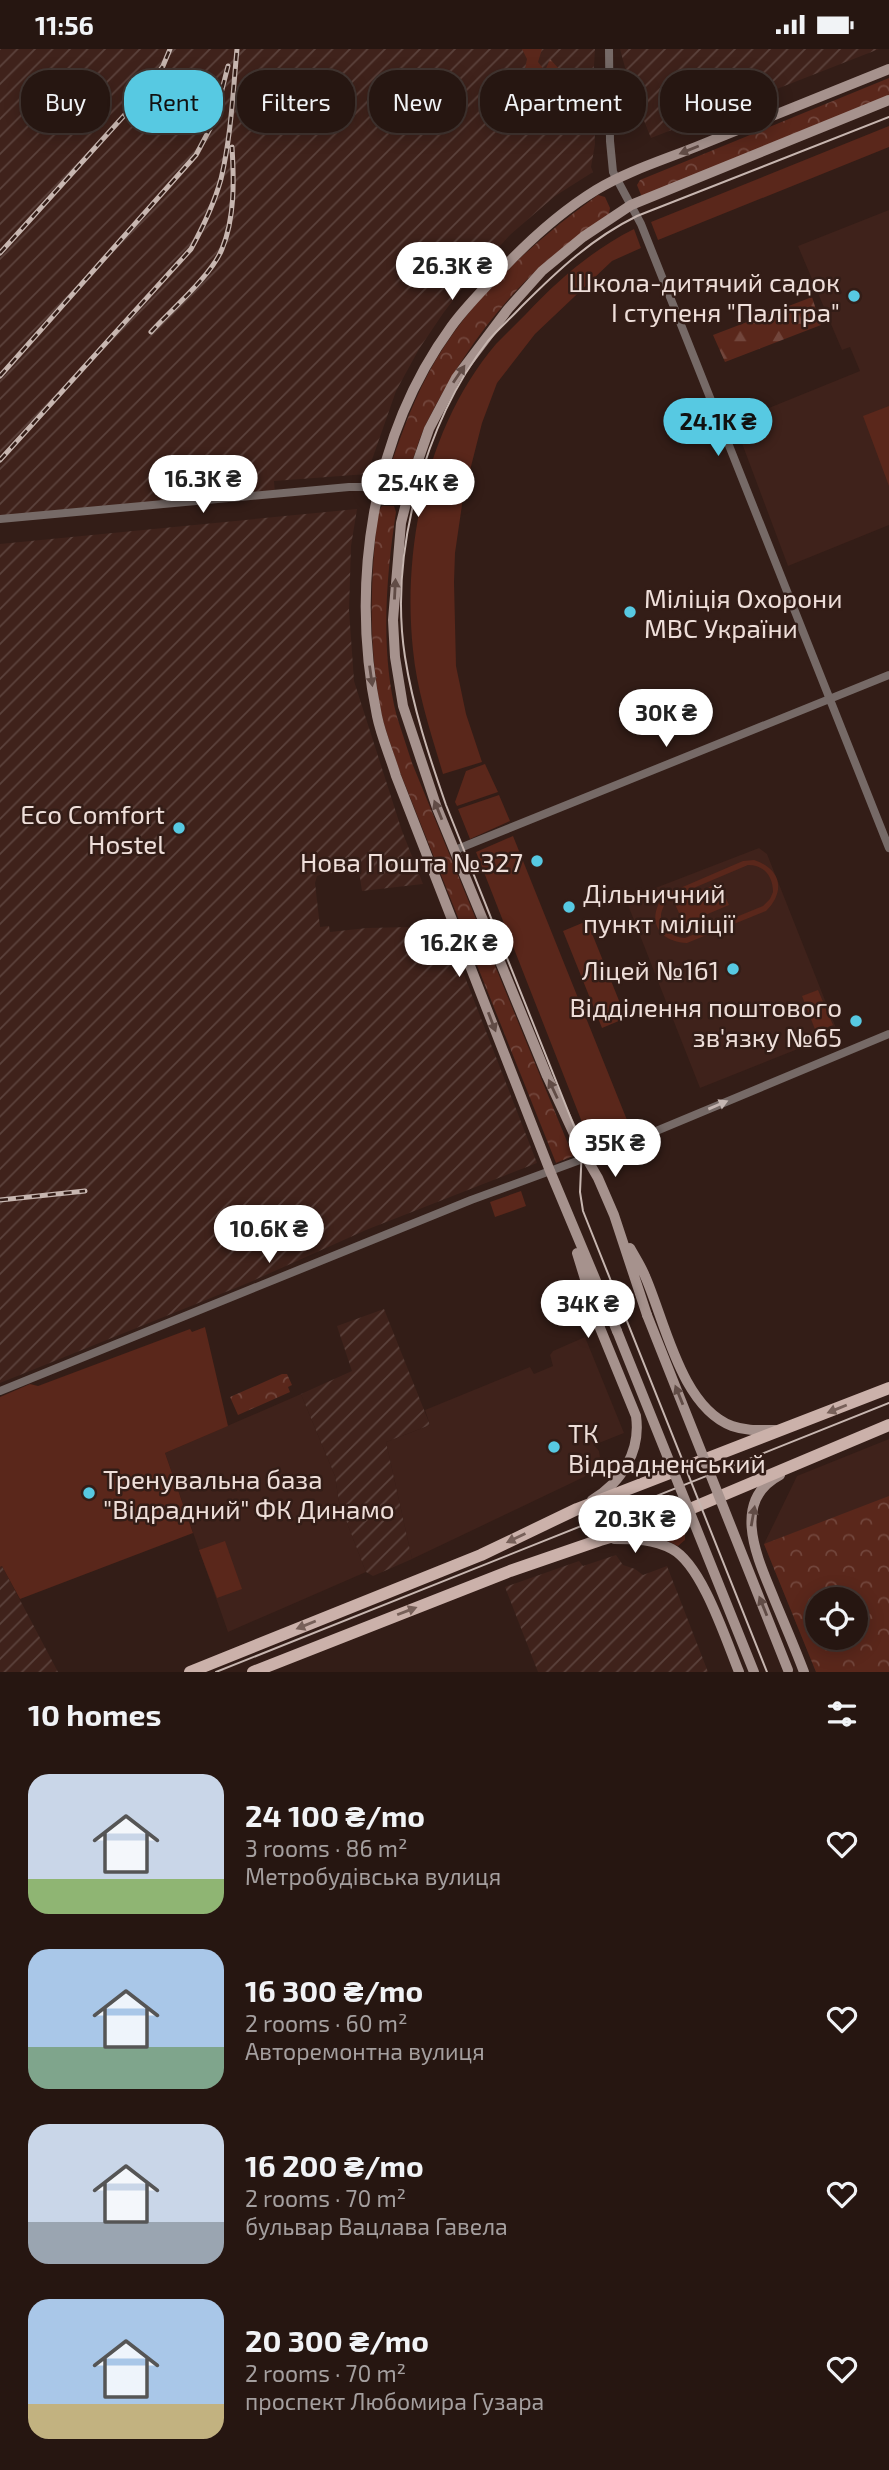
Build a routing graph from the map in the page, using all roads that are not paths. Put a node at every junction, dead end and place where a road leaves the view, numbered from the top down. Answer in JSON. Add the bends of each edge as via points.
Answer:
{"nodes":[{"id":1,"x":609,"y":49,"type":"edge"},
{"id":2,"x":889,"y":69,"type":"edge"},
{"id":3,"x":889,"y":100,"type":"edge"},
{"id":4,"x":616,"y":179,"type":"junction"},
{"id":5,"x":631,"y":205,"type":"junction"},
{"id":6,"x":379,"y":487,"type":"junction"},
{"id":7,"x":408,"y":492,"type":"junction"},
{"id":8,"x":0,"y":519,"type":"edge"},
{"id":9,"x":889,"y":675,"type":"edge"},
{"id":10,"x":830,"y":699,"type":"junction"},
{"id":11,"x":889,"y":848,"type":"edge"},
{"id":12,"x":455,"y":850,"type":"junction"},
{"id":13,"x":889,"y":1034,"type":"edge"},
{"id":14,"x":586,"y":1157,"type":"junction"},
{"id":15,"x":550,"y":1171,"type":"junction"},
{"id":16,"x":568,"y":1213,"type":"junction"},
{"id":17,"x":614,"y":1215,"type":"junction"},
{"id":18,"x":889,"y":1388,"type":"edge"},
{"id":19,"x":0,"y":1391,"type":"edge"},
{"id":20,"x":889,"y":1425,"type":"edge"},
{"id":21,"x":784,"y":1430,"type":"junction"},
{"id":22,"x":801,"y":1463,"type":"junction"},
{"id":23,"x":577,"y":1509,"type":"junction"},
{"id":24,"x":600,"y":1540,"type":"junction"},
{"id":25,"x":789,"y":1671,"type":"edge"},
{"id":26,"x":190,"y":1672,"type":"edge"},
{"id":27,"x":253,"y":1672,"type":"edge"},
{"id":28,"x":739,"y":1672,"type":"edge"},
{"id":29,"x":754,"y":1672,"type":"edge"},
{"id":30,"x":804,"y":1672,"type":"edge"}],
"edges":[{"from":1,"to":4,"type":"street","via":[[610,141]]},
{"from":2,"to":4,"type":"main road","one_way":true},
{"from":3,"to":5,"type":"main road"},
{"from":4,"to":5,"type":"street"},
{"from":4,"to":6,"type":"main road","via":[[558,217],[516,254],[451,327],[401,419]]},
{"from":7,"to":5,"type":"main road","one_way":true,"via":[[429,429],[456,378],[485,338],[542,271]]},
{"from":5,"to":10,"type":"street"},
{"from":6,"to":7,"type":"street"},
{"from":6,"to":8,"type":"street"},
{"from":6,"to":15,"type":"main road","one_way":true,"via":[[365,608],[377,717]]},
{"from":12,"to":7,"type":"main road","one_way":true,"via":[[403,706],[395,657],[396,570]]},
{"from":9,"to":10,"type":"street"},
{"from":10,"to":11,"type":"street"},
{"from":10,"to":12,"type":"street"},
{"from":14,"to":12,"type":"main road","one_way":true,"via":[[547,1076]]},
{"from":14,"to":13,"type":"street","one_way":true},
{"from":14,"to":15,"type":"street"},
{"from":14,"to":17,"type":"main road"},
{"from":15,"to":16,"type":"main road"},
{"from":15,"to":19,"type":"street"},
{"from":16,"to":23,"type":"main road","via":[[600,1328],[638,1428],[637,1442],[624,1469],[603,1493]]},
{"from":16,"to":29,"type":"main road","bridge":true},
{"from":17,"to":21,"type":"main road","via":[[700,1401],[730,1425],[745,1430]]},
{"from":25,"to":17,"type":"main road","one_way":true,"bridge":true,"via":[[647,1315]]},
{"from":18,"to":21,"type":"main road","one_way":true},
{"from":20,"to":22,"type":"main road"},
{"from":21,"to":23,"type":"main road"},
{"from":22,"to":24,"type":"main road","via":[[652,1525]]},
{"from":30,"to":22,"type":"main road","one_way":true,"via":[[756,1553],[751,1529],[755,1505],[766,1485]]},
{"from":23,"to":26,"type":"main road","one_way":true,"via":[[481,1555]]},
{"from":27,"to":24,"type":"main road","one_way":true},
{"from":24,"to":28,"type":"main road","via":[[655,1541],[685,1559],[699,1579]]}]}
